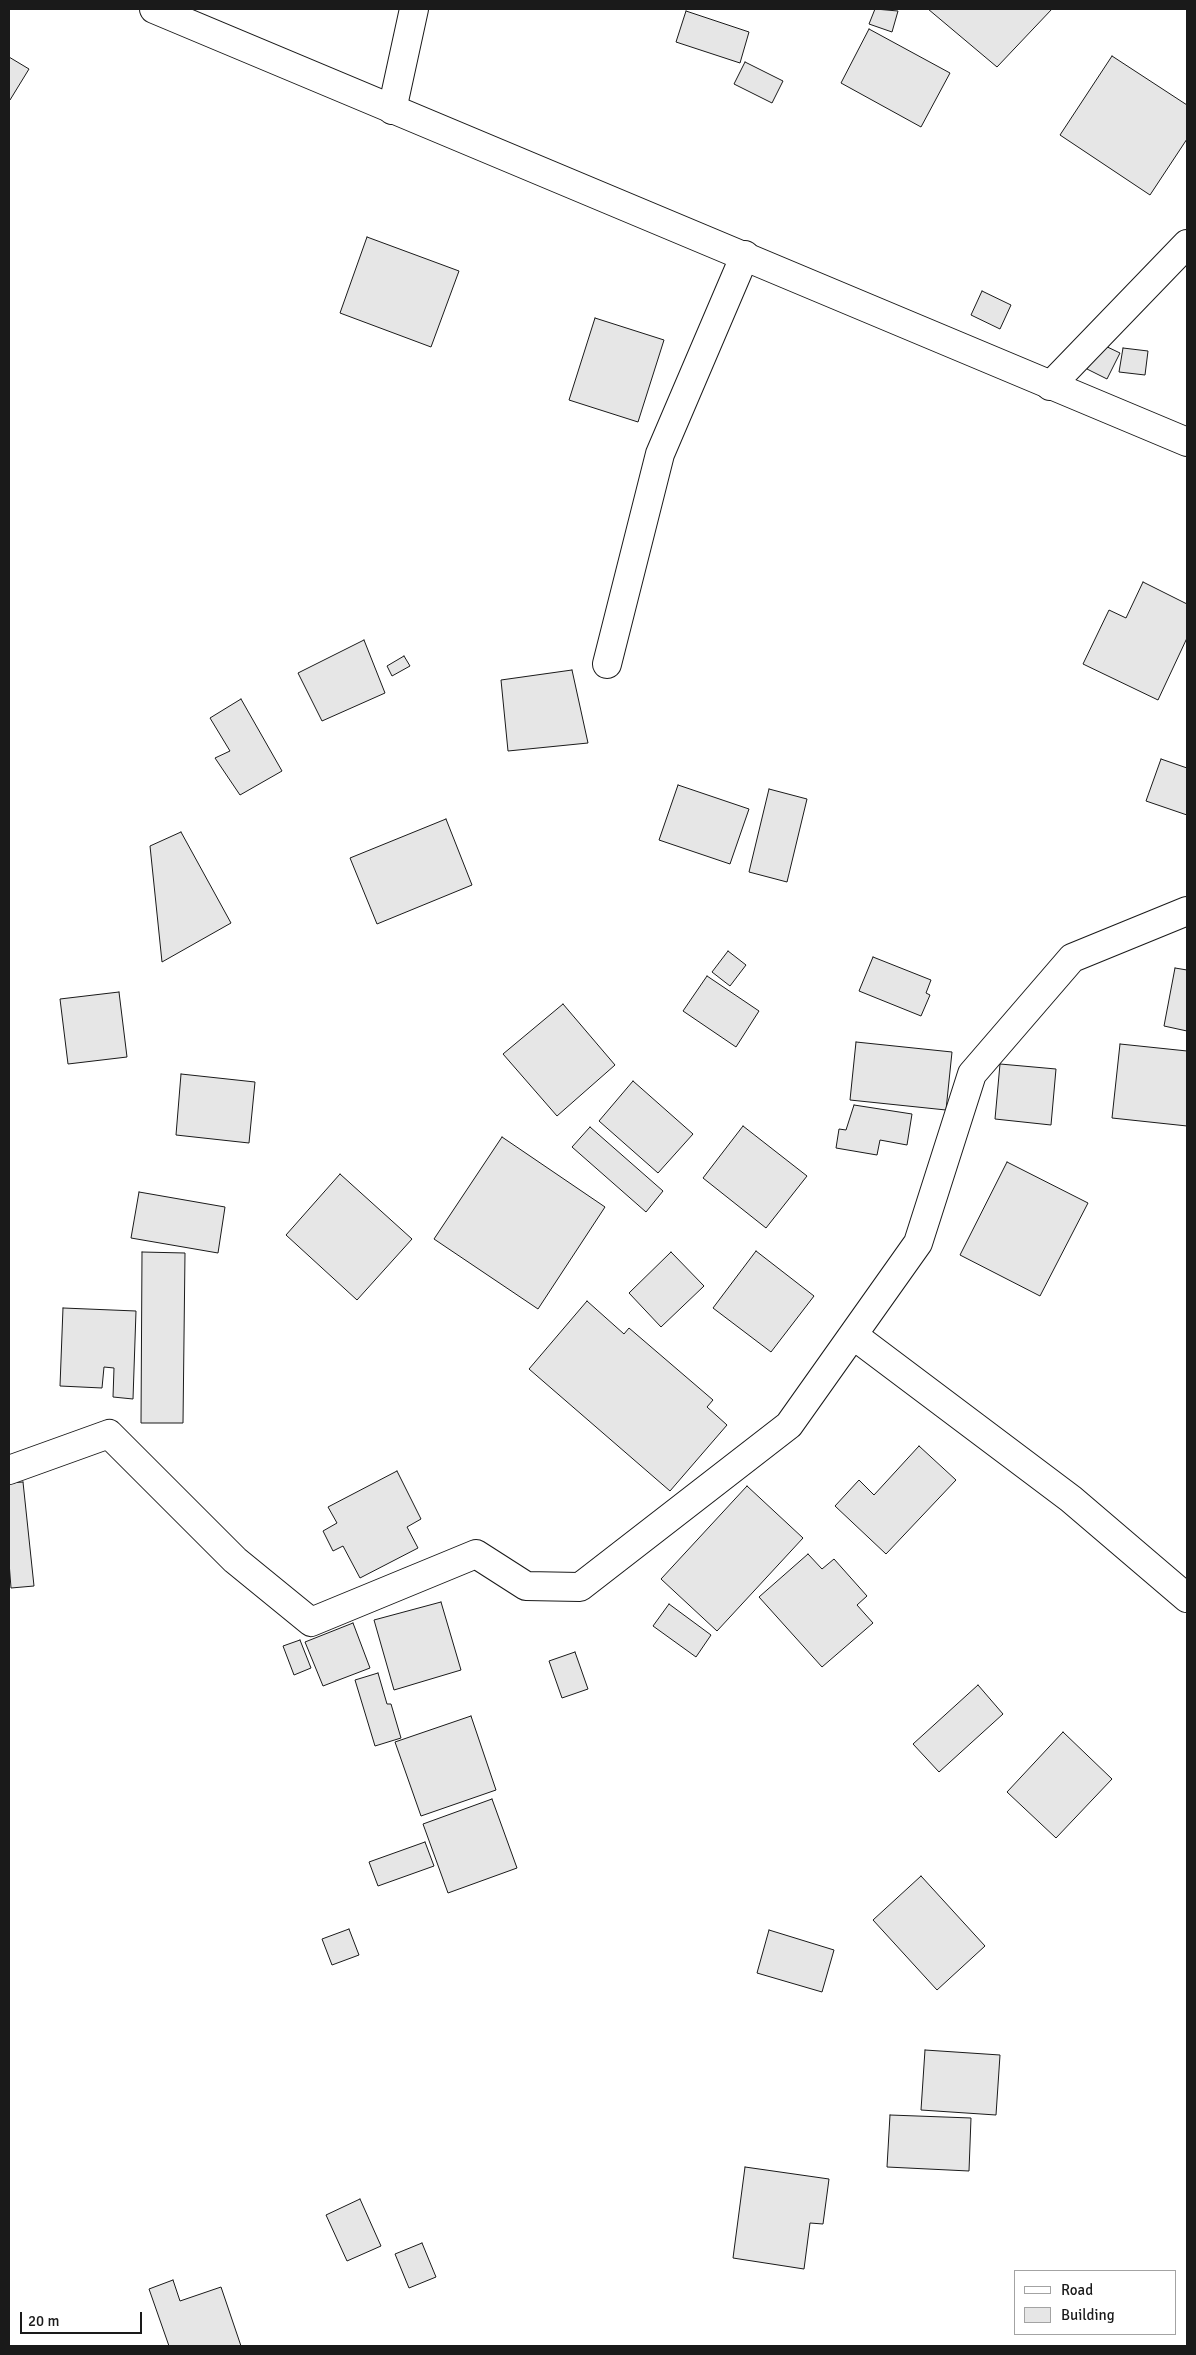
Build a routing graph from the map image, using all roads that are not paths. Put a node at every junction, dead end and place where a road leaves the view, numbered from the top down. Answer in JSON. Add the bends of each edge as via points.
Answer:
{"nodes":[{"id":1,"x":154,"y":9,"type":"edge"},
{"id":2,"x":414,"y":9,"type":"edge"},
{"id":3,"x":392,"y":110,"type":"junction"},
{"id":4,"x":1187,"y":244,"type":"edge"},
{"id":5,"x":745,"y":255,"type":"junction"},
{"id":6,"x":1050,"y":386,"type":"junction"},
{"id":7,"x":1187,"y":442,"type":"edge"},
{"id":8,"x":607,"y":664,"type":"dead end"},
{"id":9,"x":1187,"y":911,"type":"edge"},
{"id":10,"x":853,"y":1335,"type":"junction"},
{"id":11,"x":9,"y":1470,"type":"edge"},
{"id":12,"x":1187,"y":1598,"type":"edge"}],
"edges":[{"from":1,"to":3,"type":"street"},
{"from":2,"to":3,"type":"street"},
{"from":3,"to":5,"type":"street"},
{"from":4,"to":6,"type":"street"},
{"from":5,"to":6,"type":"street"},
{"from":5,"to":8,"type":"street","via":[[660,454]]},
{"from":6,"to":7,"type":"street"},
{"from":9,"to":10,"type":"street","via":[[1072,958],[972,1074],[918,1243]]},
{"from":10,"to":11,"type":"street","via":[[789,1425],[580,1587],[526,1586],[476,1554],[311,1622],[235,1560],[109,1434]]},
{"from":10,"to":12,"type":"street","via":[[1071,1499]]}]}
